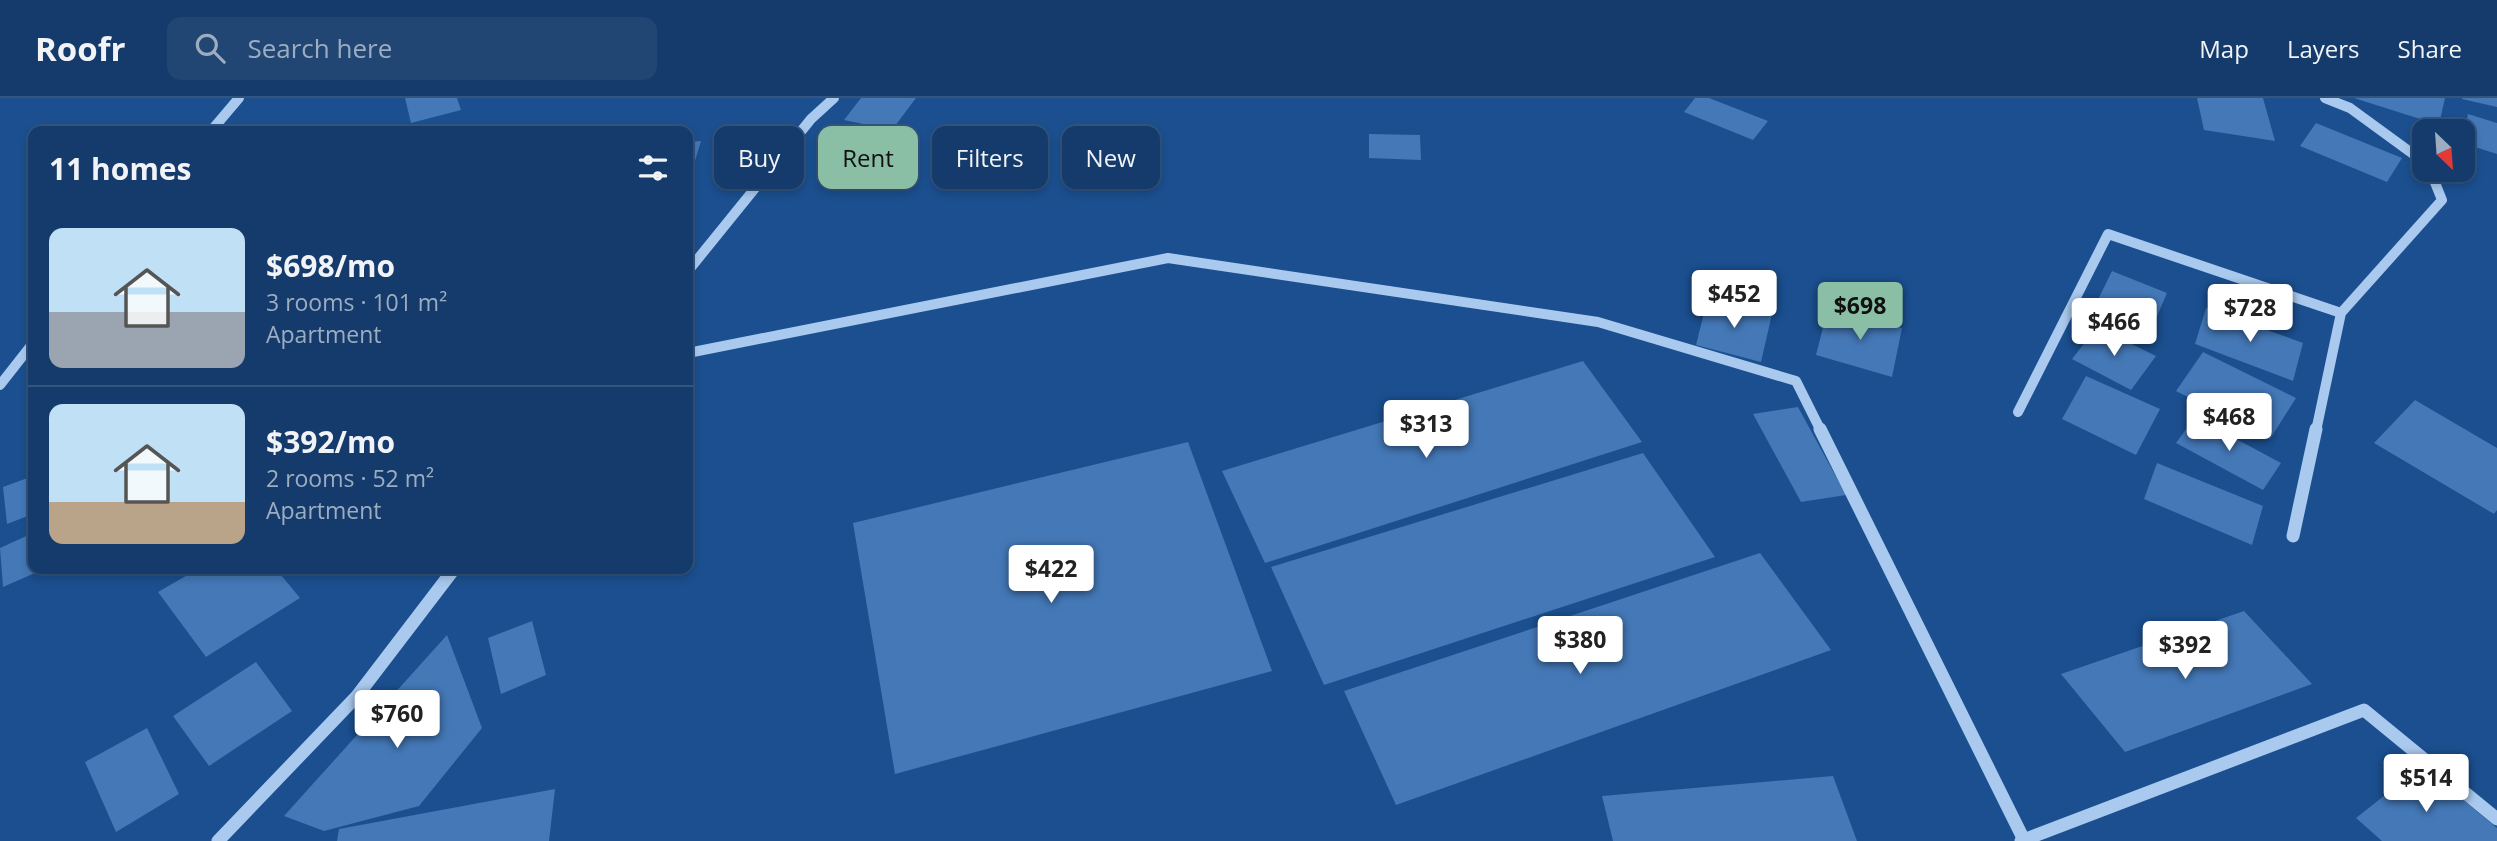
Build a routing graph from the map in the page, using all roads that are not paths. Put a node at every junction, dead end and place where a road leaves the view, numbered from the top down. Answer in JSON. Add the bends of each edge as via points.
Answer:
{"nodes":[{"id":1,"x":239,"y":98,"type":"edge"},
{"id":2,"x":834,"y":98,"type":"edge"},
{"id":3,"x":2325,"y":98,"type":"edge"},
{"id":4,"x":215,"y":126,"type":"edge"},
{"id":5,"x":2412,"y":153,"type":"edge"},
{"id":6,"x":2435,"y":182,"type":"edge"},
{"id":7,"x":693,"y":265,"type":"edge"},
{"id":8,"x":2341,"y":313,"type":"junction"},
{"id":9,"x":28,"y":349,"type":"edge"},
{"id":10,"x":693,"y":352,"type":"edge"},
{"id":11,"x":0,"y":385,"type":"edge"},
{"id":12,"x":2018,"y":412,"type":"dead end"},
{"id":13,"x":2293,"y":536,"type":"dead end"},
{"id":14,"x":450,"y":574,"type":"edge"},
{"id":15,"x":2497,"y":819,"type":"edge"},
{"id":16,"x":2023,"y":840,"type":"edge"},
{"id":17,"x":218,"y":841,"type":"edge"}],
"edges":[{"from":1,"to":4,"type":"street"},
{"from":2,"to":7,"type":"street","via":[[811,119]]},
{"from":3,"to":5,"type":"street","via":[[2350,108]]},
{"from":6,"to":8,"type":"street","via":[[2442,200]]},
{"from":8,"to":12,"type":"street","via":[[2108,234]]},
{"from":8,"to":13,"type":"street"},
{"from":9,"to":11,"type":"street"},
{"from":10,"to":16,"type":"street","via":[[1168,258],[1598,322],[1796,381]]},
{"from":14,"to":17,"type":"street","via":[[357,696]]},
{"from":15,"to":16,"type":"street","via":[[2364,710]]}]}
